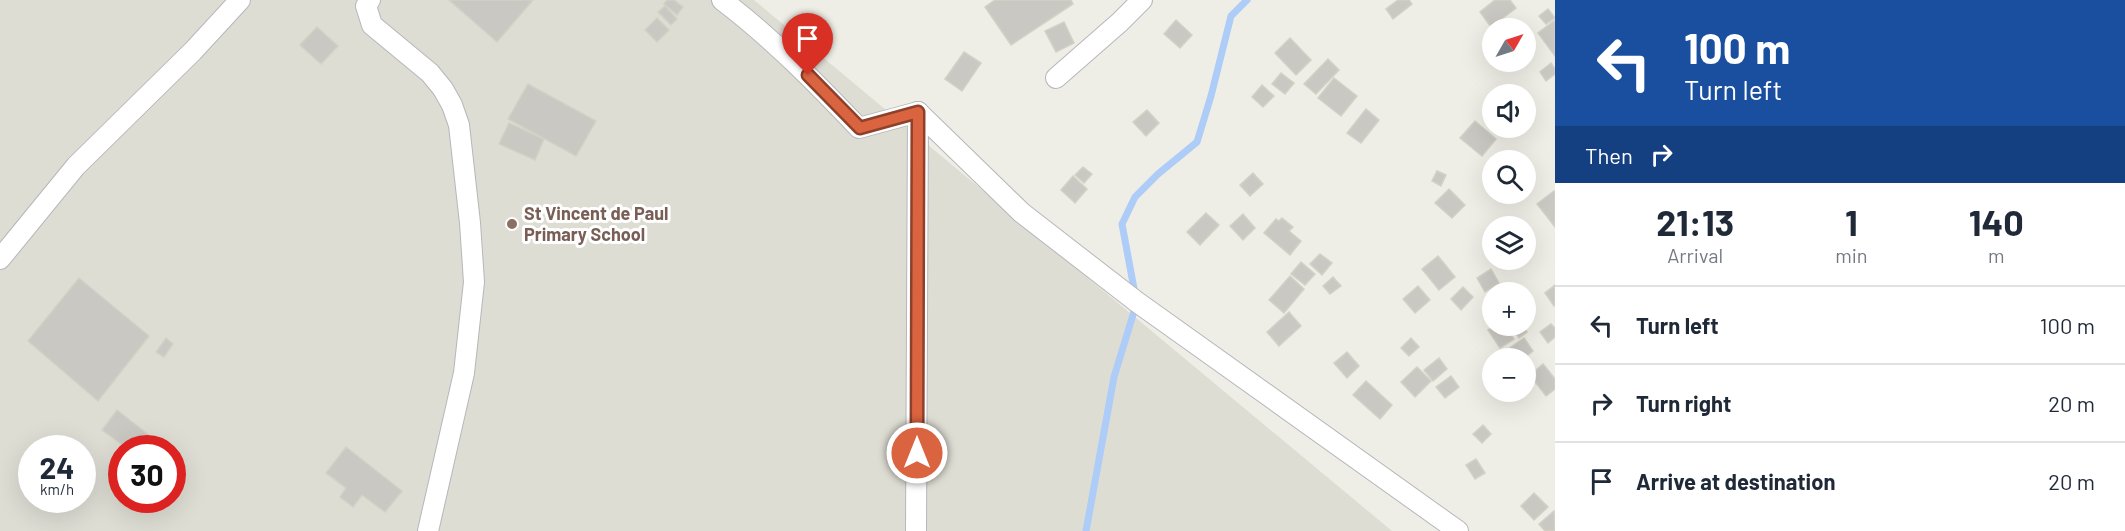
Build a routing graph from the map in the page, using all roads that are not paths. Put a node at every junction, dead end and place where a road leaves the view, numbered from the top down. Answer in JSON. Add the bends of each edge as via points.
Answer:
{"nodes":[{"id":1,"x":240,"y":0,"type":"edge"},
{"id":2,"x":370,"y":0,"type":"edge"},
{"id":3,"x":722,"y":0,"type":"edge"},
{"id":4,"x":1142,"y":0,"type":"edge"},
{"id":5,"x":1056,"y":78,"type":"dead end"},
{"id":6,"x":918,"y":112,"type":"junction"},
{"id":7,"x":0,"y":259,"type":"edge"},
{"id":8,"x":428,"y":531,"type":"edge"},
{"id":9,"x":916,"y":531,"type":"edge"},
{"id":10,"x":1458,"y":531,"type":"edge"}],
"edges":[{"from":1,"to":7,"type":"street","via":[[76,166]]},
{"from":2,"to":8,"type":"street","via":[[366,6],[372,25],[430,74],[452,105],[459,125],[464,169],[474,282],[464,373]]},
{"from":3,"to":6,"type":"street","via":[[808,75],[860,128]]},
{"from":4,"to":5,"type":"street"},
{"from":6,"to":9,"type":"street"},
{"from":6,"to":10,"type":"street","via":[[1022,213],[1137,302]]}]}
